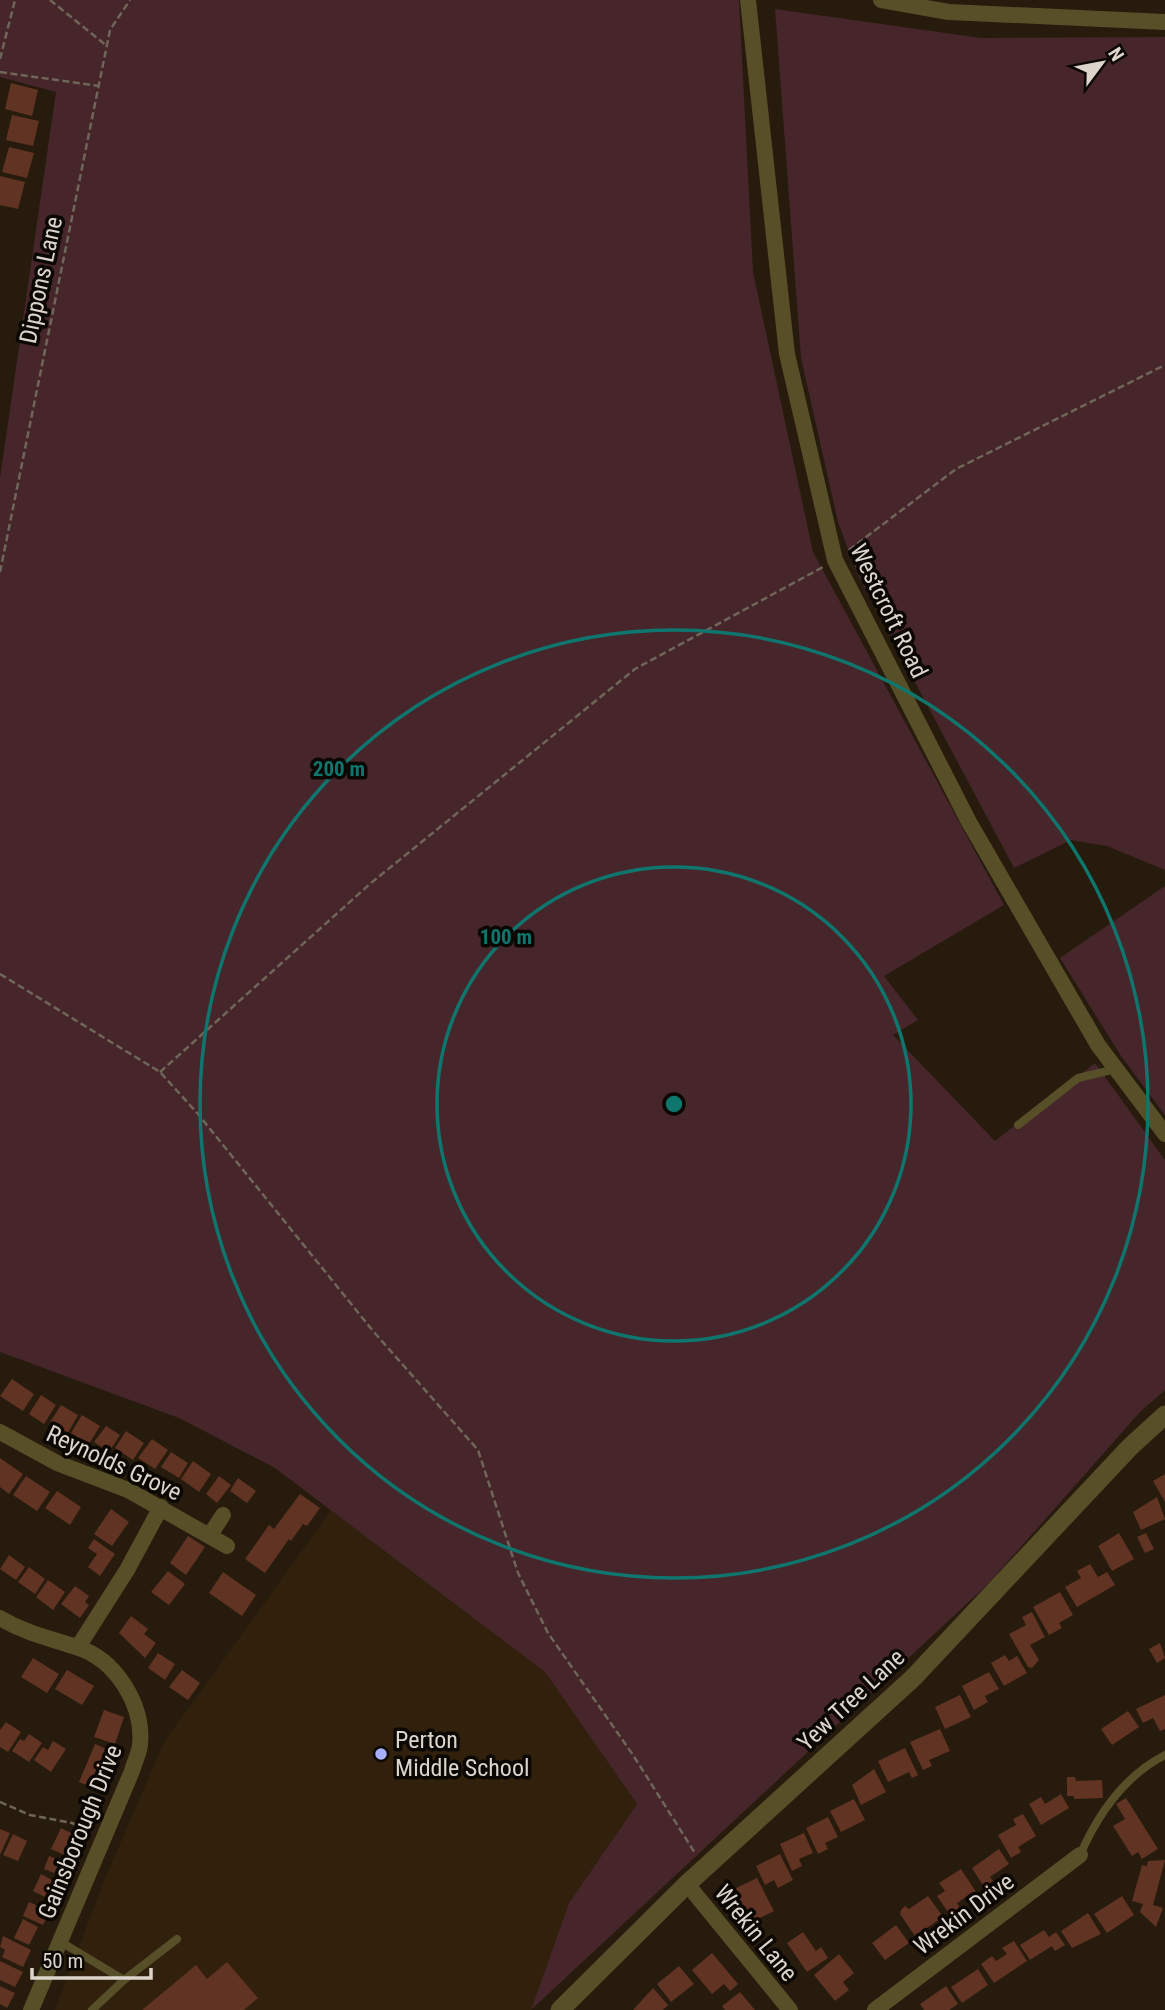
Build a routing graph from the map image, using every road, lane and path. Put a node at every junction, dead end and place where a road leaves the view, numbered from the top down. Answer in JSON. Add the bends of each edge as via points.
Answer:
{"nodes":[{"id":1,"x":15,"y":0,"type":"edge"},
{"id":2,"x":50,"y":0,"type":"edge"},
{"id":3,"x":130,"y":0,"type":"edge"},
{"id":4,"x":748,"y":0,"type":"edge"},
{"id":5,"x":881,"y":0,"type":"edge"},
{"id":6,"x":1165,"y":22,"type":"edge"},
{"id":7,"x":107,"y":47,"type":"junction"},
{"id":8,"x":0,"y":60,"type":"edge"},
{"id":9,"x":0,"y":72,"type":"edge"},
{"id":10,"x":99,"y":86,"type":"junction"},
{"id":11,"x":1165,"y":365,"type":"edge"},
{"id":12,"x":835,"y":560,"type":"junction"},
{"id":13,"x":0,"y":572,"type":"edge"},
{"id":14,"x":0,"y":974,"type":"edge"},
{"id":15,"x":1117,"y":1068,"type":"junction"},
{"id":16,"x":160,"y":1072,"type":"junction"},
{"id":17,"x":1018,"y":1125,"type":"dead end"},
{"id":18,"x":1165,"y":1134,"type":"edge"},
{"id":19,"x":1165,"y":1415,"type":"edge"},
{"id":20,"x":0,"y":1432,"type":"edge"},
{"id":21,"x":161,"y":1507,"type":"junction"},
{"id":22,"x":223,"y":1515,"type":"dead end"},
{"id":23,"x":210,"y":1535,"type":"junction"},
{"id":24,"x":226,"y":1546,"type":"dead end"},
{"id":25,"x":0,"y":1618,"type":"edge"},
{"id":26,"x":78,"y":1647,"type":"junction"},
{"id":27,"x":1165,"y":1755,"type":"edge"},
{"id":28,"x":0,"y":1802,"type":"edge"},
{"id":29,"x":104,"y":1837,"type":"junction"},
{"id":30,"x":1080,"y":1855,"type":"joint"},
{"id":31,"x":706,"y":1867,"type":"junction"},
{"id":32,"x":687,"y":1884,"type":"junction"},
{"id":33,"x":177,"y":1939,"type":"dead end"},
{"id":34,"x":61,"y":1942,"type":"junction"},
{"id":35,"x":124,"y":1980,"type":"junction"},
{"id":36,"x":31,"y":2010,"type":"edge"},
{"id":37,"x":92,"y":2010,"type":"edge"},
{"id":38,"x":559,"y":2010,"type":"edge"},
{"id":39,"x":790,"y":2010,"type":"edge"},
{"id":40,"x":875,"y":2010,"type":"edge"}],
"edges":[{"from":1,"to":8,"type":"path"},
{"from":2,"to":7,"type":"path"},
{"from":3,"to":7,"type":"path","name":"Dippons Lane","via":[[110,30]]},
{"from":4,"to":12,"type":"street","name":"Westcroft Road","via":[[788,355]]},
{"from":5,"to":6,"type":"street","via":[[949,12]]},
{"from":7,"to":10,"type":"path","name":"Dippons Lane"},
{"from":9,"to":10,"type":"path"},
{"from":10,"to":13,"type":"path","name":"Dippons Lane"},
{"from":11,"to":12,"type":"path","via":[[956,469]]},
{"from":12,"to":15,"type":"street","name":"Westcroft Road","via":[[970,822],[1098,1045]]},
{"from":12,"to":16,"type":"path","via":[[635,669],[371,883]]},
{"from":14,"to":16,"type":"path"},
{"from":15,"to":17,"type":"lane","via":[[1078,1078]]},
{"from":15,"to":18,"type":"street","name":"Westcroft Road"},
{"from":16,"to":31,"type":"path","via":[[373,1331],[478,1450],[519,1573],[548,1633]]},
{"from":19,"to":31,"type":"street","name":"Yew Tree Lane","via":[[913,1678]]},
{"from":20,"to":21,"type":"street","name":"Reynolds Grove","via":[[57,1463],[98,1476]]},
{"from":21,"to":23,"type":"street","name":"Reynolds Grove"},
{"from":21,"to":26,"type":"street"},
{"from":22,"to":23,"type":"street"},
{"from":23,"to":24,"type":"street","name":"Reynolds Grove"},
{"from":25,"to":26,"type":"street","name":"Gainsborough Drive","via":[[54,1642]]},
{"from":26,"to":29,"type":"street","name":"Gainsborough Drive","via":[[104,1662],[118,1678],[132,1698],[138,1718],[140,1745]]},
{"from":27,"to":30,"type":"lane","via":[[1117,1791]]},
{"from":28,"to":29,"type":"path"},
{"from":29,"to":34,"type":"street","name":"Gainsborough Drive"},
{"from":30,"to":40,"type":"street","name":"Wrekin Drive"},
{"from":31,"to":32,"type":"street","name":"Yew Tree Lane"},
{"from":32,"to":38,"type":"street","name":"Yew Tree Lane"},
{"from":32,"to":39,"type":"street","name":"Wrekin Lane"},
{"from":33,"to":35,"type":"lane"},
{"from":34,"to":35,"type":"lane"},
{"from":34,"to":36,"type":"street","name":"Gainsborough Drive"},
{"from":35,"to":37,"type":"lane"}]}
